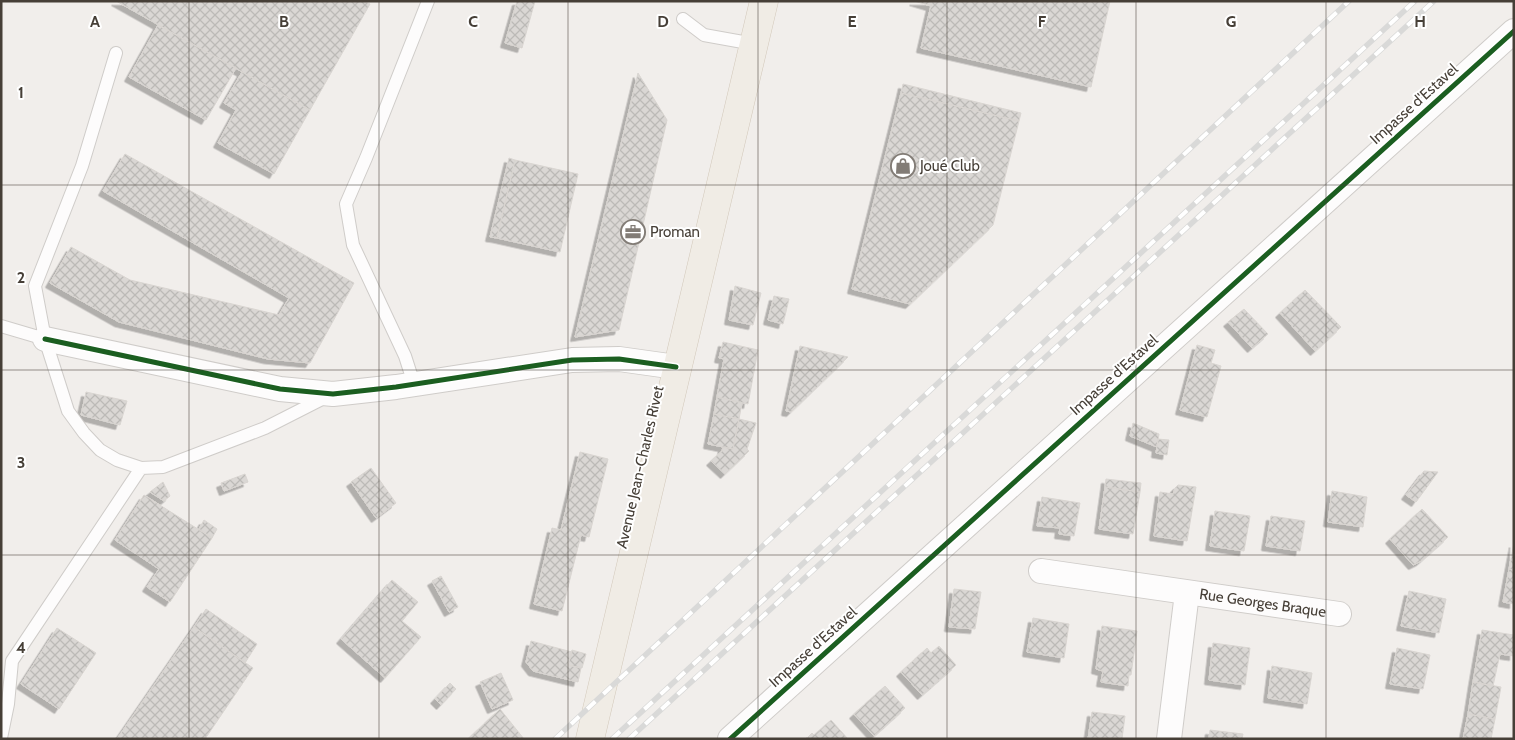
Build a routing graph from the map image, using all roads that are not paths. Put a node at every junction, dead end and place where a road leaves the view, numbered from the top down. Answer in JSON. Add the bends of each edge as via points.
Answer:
{"nodes":[{"id":1,"x":428,"y":1,"type":"edge"},
{"id":2,"x":764,"y":1,"type":"edge"},
{"id":3,"x":683,"y":19,"type":"dead end"},
{"id":4,"x":1514,"y":31,"type":"edge"},
{"id":5,"x":754,"y":44,"type":"junction"},
{"id":6,"x":116,"y":52,"type":"dead end"},
{"id":7,"x":1,"y":326,"type":"edge"},
{"id":8,"x":45,"y":338,"type":"junction"},
{"id":9,"x":676,"y":367,"type":"junction"},
{"id":10,"x":414,"y":384,"type":"junction"},
{"id":11,"x":333,"y":394,"type":"junction"},
{"id":12,"x":141,"y":468,"type":"junction"},
{"id":13,"x":1041,"y":571,"type":"dead end"},
{"id":14,"x":1187,"y":593,"type":"junction"},
{"id":15,"x":1339,"y":614,"type":"dead end"},
{"id":16,"x":590,"y":737,"type":"edge"},
{"id":17,"x":1,"y":738,"type":"edge"},
{"id":18,"x":730,"y":739,"type":"edge"},
{"id":19,"x":1168,"y":739,"type":"edge"}],
"edges":[{"from":1,"to":10,"type":"lane","via":[[346,204],[352,246],[405,356]]},
{"from":2,"to":5,"type":"main road","name":"Avenue Jean-Charles Rivet"},
{"from":3,"to":5,"type":"lane","via":[[704,35]]},
{"from":4,"to":18,"type":"street","name":"Impasse d'Estavel"},
{"from":5,"to":9,"type":"main road","name":"Avenue Jean-Charles Rivet"},
{"from":6,"to":8,"type":"lane","via":[[82,166],[36,286]]},
{"from":7,"to":8,"type":"lane"},
{"from":8,"to":11,"type":"street","via":[[280,389]]},
{"from":8,"to":12,"type":"lane","via":[[73,418],[100,450]]},
{"from":9,"to":10,"type":"street","via":[[619,359],[572,360]]},
{"from":9,"to":16,"type":"main road","name":"Avenue Jean-Charles Rivet"},
{"from":10,"to":11,"type":"street"},
{"from":11,"to":12,"type":"lane","via":[[265,428],[163,468]]},
{"from":12,"to":17,"type":"lane","via":[[12,662]]},
{"from":13,"to":14,"type":"street","name":"Rue Georges Braque"},
{"from":14,"to":15,"type":"street","name":"Rue Georges Braque"},
{"from":14,"to":19,"type":"street","name":"Rue Georges Braque"}]}
